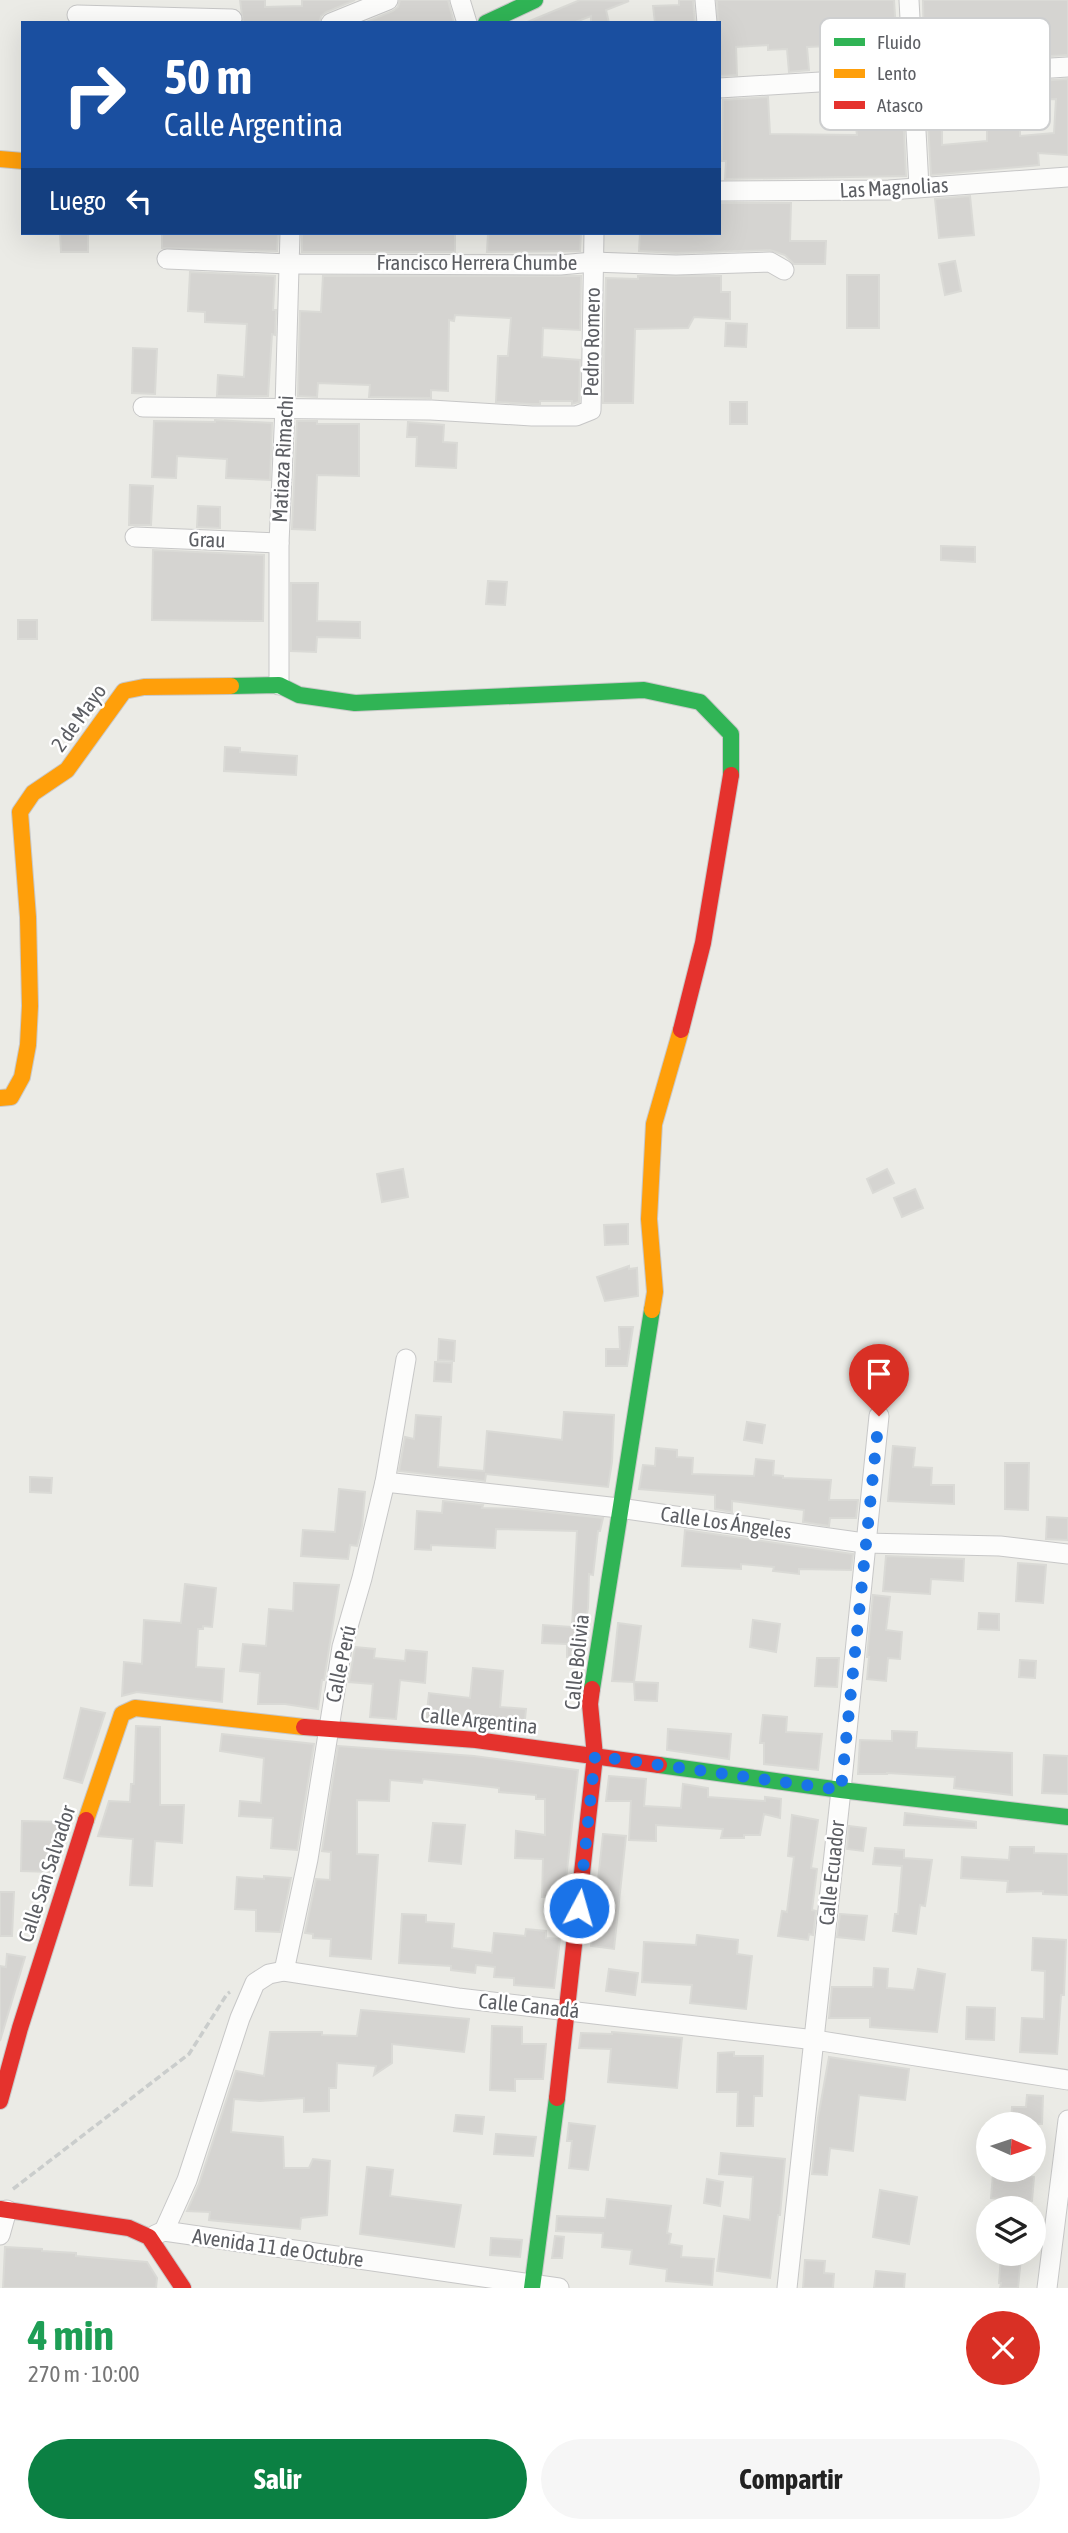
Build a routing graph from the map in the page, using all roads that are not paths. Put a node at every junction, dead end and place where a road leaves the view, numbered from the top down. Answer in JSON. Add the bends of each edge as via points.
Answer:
{"nodes":[{"id":1,"x":388,"y":0,"type":"edge"},
{"id":2,"x":460,"y":0,"type":"edge"},
{"id":3,"x":535,"y":0,"type":"edge"},
{"id":4,"x":705,"y":0,"type":"edge"},
{"id":5,"x":909,"y":0,"type":"edge"},
{"id":6,"x":77,"y":13,"type":"edge"},
{"id":7,"x":233,"y":14,"type":"edge"},
{"id":8,"x":910,"y":18,"type":"edge"},
{"id":9,"x":336,"y":21,"type":"edge"},
{"id":10,"x":466,"y":21,"type":"edge"},
{"id":11,"x":496,"y":21,"type":"edge"},
{"id":12,"x":707,"y":21,"type":"edge"},
{"id":13,"x":1068,"y":67,"type":"edge"},
{"id":14,"x":1050,"y":68,"type":"edge"},
{"id":15,"x":820,"y":81,"type":"edge"},
{"id":16,"x":721,"y":88,"type":"edge"},
{"id":17,"x":915,"y":130,"type":"edge"},
{"id":18,"x":0,"y":159,"type":"edge"},
{"id":19,"x":21,"y":161,"type":"edge"},
{"id":20,"x":1068,"y":177,"type":"edge"},
{"id":21,"x":919,"y":187,"type":"junction"},
{"id":22,"x":721,"y":191,"type":"edge"},
{"id":23,"x":290,"y":235,"type":"edge"},
{"id":24,"x":594,"y":235,"type":"edge"},
{"id":25,"x":167,"y":258,"type":"dead end"},
{"id":26,"x":593,"y":262,"type":"junction"},
{"id":27,"x":289,"y":264,"type":"junction"},
{"id":28,"x":784,"y":270,"type":"dead end"},
{"id":29,"x":143,"y":407,"type":"dead end"},
{"id":30,"x":285,"y":408,"type":"junction"},
{"id":31,"x":135,"y":537,"type":"dead end"},
{"id":32,"x":279,"y":543,"type":"junction"},
{"id":33,"x":279,"y":684,"type":"junction"},
{"id":34,"x":0,"y":1098,"type":"edge"},
{"id":35,"x":406,"y":1359,"type":"dead end"},
{"id":36,"x":879,"y":1416,"type":"dead end"},
{"id":37,"x":385,"y":1482,"type":"junction"},
{"id":38,"x":619,"y":1508,"type":"junction"},
{"id":39,"x":864,"y":1543,"type":"junction"},
{"id":40,"x":1068,"y":1554,"type":"edge"},
{"id":41,"x":135,"y":1708,"type":"joint"},
{"id":42,"x":328,"y":1730,"type":"junction"},
{"id":43,"x":595,"y":1756,"type":"junction"},
{"id":44,"x":841,"y":1790,"type":"junction"},
{"id":45,"x":1068,"y":1817,"type":"edge"},
{"id":46,"x":284,"y":1971,"type":"junction"},
{"id":47,"x":568,"y":2010,"type":"junction"},
{"id":48,"x":815,"y":2040,"type":"junction"},
{"id":49,"x":1068,"y":2080,"type":"edge"},
{"id":50,"x":0,"y":2101,"type":"edge"},
{"id":51,"x":1068,"y":2120,"type":"edge"},
{"id":52,"x":6,"y":2203,"type":"edge"},
{"id":53,"x":157,"y":2234,"type":"junction"},
{"id":54,"x":0,"y":2235,"type":"edge"},
{"id":55,"x":533,"y":2286,"type":"edge"},
{"id":56,"x":183,"y":2288,"type":"edge"},
{"id":57,"x":559,"y":2288,"type":"edge"},
{"id":58,"x":787,"y":2288,"type":"edge"},
{"id":59,"x":1047,"y":2288,"type":"edge"}],
"edges":[{"from":1,"to":9,"type":"street"},
{"from":2,"to":10,"type":"street"},
{"from":3,"to":11,"type":"street"},
{"from":4,"to":12,"type":"street"},
{"from":5,"to":8,"type":"street"},
{"from":6,"to":7,"type":"street"},
{"from":13,"to":14,"type":"street"},
{"from":15,"to":16,"type":"street"},
{"from":17,"to":21,"type":"street"},
{"from":18,"to":19,"type":"street"},
{"from":20,"to":21,"type":"street","name":"Las Magnolias"},
{"from":21,"to":22,"type":"street","name":"Las Magnolias"},
{"from":23,"to":27,"type":"street","name":"Matiaza Rimachi"},
{"from":24,"to":26,"type":"street","name":"Pedro Romero"},
{"from":25,"to":27,"type":"street","name":"Francisco Herrera Chumbe"},
{"from":26,"to":27,"type":"street","name":"Francisco Herrera Chumbe"},
{"from":26,"to":28,"type":"street","name":"Francisco Herrera Chumbe","via":[[770,262]]},
{"from":26,"to":30,"type":"street","name":"Pedro Romero","via":[[591,410],[576,416],[532,416]]},
{"from":27,"to":30,"type":"street","name":"Matiaza Rimachi"},
{"from":29,"to":30,"type":"street"},
{"from":30,"to":32,"type":"street","name":"Matiaza Rimachi"},
{"from":31,"to":32,"type":"street","name":"Grau"},
{"from":32,"to":33,"type":"street","name":"Matiaza Rimachi"},
{"from":33,"to":34,"type":"street","name":"2 de Mayo","via":[[124,691],[67,770],[26,801],[20,813],[32,973],[26,1042],[19,1089],[11,1097]]},
{"from":33,"to":38,"type":"street","name":"Calle Bolivia","via":[[299,695],[355,703],[643,690],[700,702],[731,734],[731,772],[704,943],[654,1124],[649,1219],[655,1292]]},
{"from":35,"to":37,"type":"street","name":"Calle Perú"},
{"from":36,"to":39,"type":"street","name":"Calle Ecuador"},
{"from":37,"to":38,"type":"street","name":"Calle Los Ángeles"},
{"from":37,"to":42,"type":"street","name":"Calle Perú","via":[[342,1647]]},
{"from":38,"to":39,"type":"street","name":"Calle Los Ángeles"},
{"from":38,"to":43,"type":"street","name":"Calle Bolivia","via":[[590,1704]]},
{"from":39,"to":40,"type":"street","name":"Calle Los Ángeles","via":[[1000,1546]]},
{"from":39,"to":44,"type":"street","name":"Calle Ecuador"},
{"from":41,"to":42,"type":"street","name":"Calle Argentina"},
{"from":41,"to":50,"type":"street","name":"Calle San Salvador","via":[[122,1714],[115,1730]]},
{"from":42,"to":43,"type":"street","name":"Calle Argentina","via":[[475,1740]]},
{"from":42,"to":46,"type":"street","name":"Calle Perú"},
{"from":43,"to":44,"type":"street","name":"Calle Argentina"},
{"from":43,"to":47,"type":"street","name":"Calle Bolivia"},
{"from":44,"to":45,"type":"street","name":"Calle Argentina"},
{"from":44,"to":48,"type":"street","name":"Calle Ecuador"},
{"from":46,"to":47,"type":"street","name":"Calle Canadá"},
{"from":46,"to":53,"type":"street","via":[[255,1983],[187,2180]]},
{"from":47,"to":48,"type":"street","name":"Calle Canadá"},
{"from":47,"to":55,"type":"street","name":"Calle Bolivia"},
{"from":48,"to":49,"type":"street","name":"Calle Canadá"},
{"from":48,"to":58,"type":"street","name":"Calle Ecuador"},
{"from":51,"to":59,"type":"street"},
{"from":52,"to":53,"type":"street","name":"Avenida 11 de Octubre"},
{"from":52,"to":54,"type":"street"},
{"from":53,"to":55,"type":"street","name":"Avenida 11 de Octubre"},
{"from":53,"to":56,"type":"street"},
{"from":55,"to":57,"type":"street","name":"Avenida 11 de Octubre"}]}
